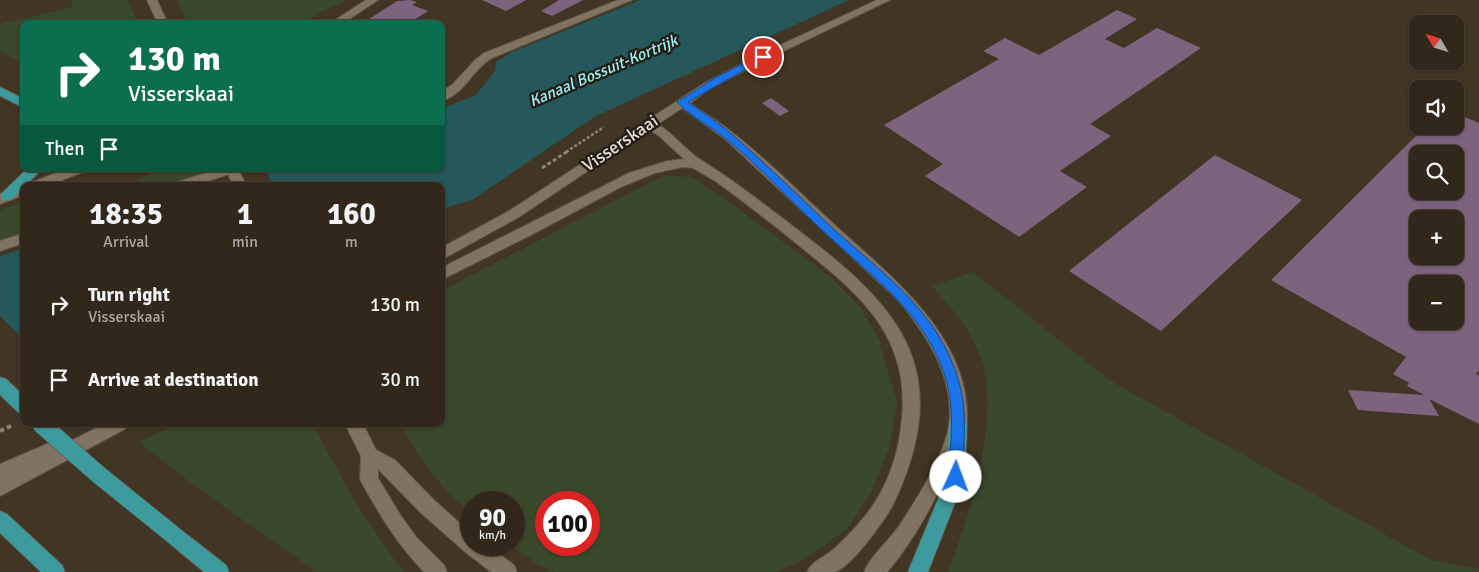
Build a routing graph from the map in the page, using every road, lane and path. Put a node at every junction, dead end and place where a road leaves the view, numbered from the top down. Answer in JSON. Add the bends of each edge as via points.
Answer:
{"nodes":[{"id":1,"x":152,"y":0,"type":"edge"},
{"id":2,"x":373,"y":0,"type":"edge"},
{"id":3,"x":627,"y":0,"type":"edge"},
{"id":4,"x":885,"y":0,"type":"edge"},
{"id":5,"x":161,"y":20,"type":"edge"},
{"id":6,"x":340,"y":20,"type":"edge"},
{"id":7,"x":0,"y":91,"type":"edge"},
{"id":8,"x":445,"y":95,"type":"edge"},
{"id":9,"x":681,"y":102,"type":"junction"},
{"id":10,"x":20,"y":104,"type":"edge"},
{"id":11,"x":648,"y":124,"type":"junction"},
{"id":12,"x":698,"y":164,"type":"junction"},
{"id":13,"x":32,"y":172,"type":"edge"},
{"id":14,"x":70,"y":172,"type":"edge"},
{"id":15,"x":223,"y":172,"type":"edge"},
{"id":16,"x":21,"y":182,"type":"edge"},
{"id":17,"x":45,"y":182,"type":"edge"},
{"id":18,"x":191,"y":182,"type":"edge"},
{"id":19,"x":20,"y":183,"type":"edge"},
{"id":20,"x":20,"y":192,"type":"edge"},
{"id":21,"x":3,"y":198,"type":"edge"},
{"id":22,"x":20,"y":239,"type":"edge"},
{"id":23,"x":0,"y":246,"type":"edge"},
{"id":24,"x":445,"y":253,"type":"edge"},
{"id":25,"x":445,"y":273,"type":"edge"},
{"id":26,"x":0,"y":384,"type":"edge"},
{"id":27,"x":20,"y":403,"type":"edge"},
{"id":28,"x":958,"y":425,"type":"junction"},
{"id":29,"x":44,"y":427,"type":"edge"},
{"id":30,"x":108,"y":427,"type":"edge"},
{"id":31,"x":113,"y":427,"type":"edge"},
{"id":32,"x":356,"y":427,"type":"edge"},
{"id":33,"x":370,"y":456,"type":"junction"},
{"id":34,"x":0,"y":472,"type":"edge"},
{"id":35,"x":0,"y":488,"type":"edge"},
{"id":36,"x":0,"y":520,"type":"edge"},
{"id":37,"x":460,"y":535,"type":"edge"},
{"id":38,"x":486,"y":556,"type":"edge"},
{"id":39,"x":55,"y":572,"type":"edge"},
{"id":40,"x":219,"y":572,"type":"edge"},
{"id":41,"x":437,"y":572,"type":"edge"},
{"id":42,"x":507,"y":572,"type":"edge"},
{"id":43,"x":817,"y":572,"type":"edge"},
{"id":44,"x":874,"y":572,"type":"edge"},
{"id":45,"x":918,"y":572,"type":"edge"}],
"edges":[{"from":1,"to":5,"type":"street"},
{"from":2,"to":6,"type":"street"},
{"from":3,"to":8,"type":"street","via":[[494,52],[479,61],[464,81]]},
{"from":4,"to":9,"type":"street","name":"Visserskaai","via":[[763,57]]},
{"from":7,"to":10,"type":"highway"},
{"from":9,"to":11,"type":"street","name":"Visserskaai"},
{"from":9,"to":28,"type":"street","via":[[729,136],[919,314],[949,368]]},
{"from":11,"to":12,"type":"street"},
{"from":11,"to":24,"type":"street","name":"Visserskaai","via":[[514,214]]},
{"from":12,"to":25,"type":"street","via":[[669,165],[620,183]]},
{"from":12,"to":43,"type":"street","via":[[752,201],[868,298],[892,328],[906,362],[912,402],[911,422],[895,482],[864,531],[840,557]]},
{"from":13,"to":16,"type":"highway"},
{"from":14,"to":17,"type":"street"},
{"from":15,"to":18,"type":"street"},
{"from":19,"to":21,"type":"highway"},
{"from":20,"to":21,"type":"street"},
{"from":22,"to":23,"type":"street"},
{"from":26,"to":27,"type":"highway"},
{"from":28,"to":44,"type":"street","via":[[922,505]]},
{"from":28,"to":45,"type":"highway","via":[[956,477]]},
{"from":29,"to":40,"type":"highway","bridge":true},
{"from":30,"to":34,"type":"street"},
{"from":31,"to":35,"type":"street"},
{"from":32,"to":33,"type":"street"},
{"from":33,"to":37,"type":"street","via":[[389,466]]},
{"from":33,"to":41,"type":"street","via":[[370,479],[386,508],[410,544]]},
{"from":36,"to":39,"type":"highway"},
{"from":38,"to":42,"type":"street"}]}
